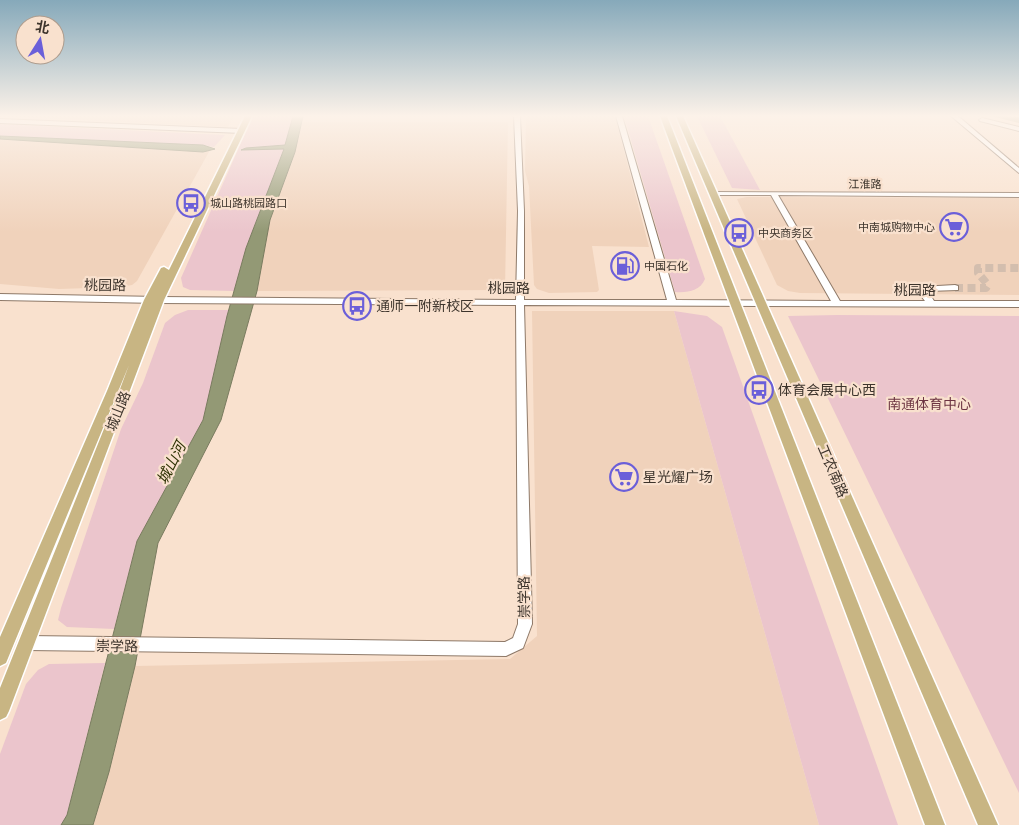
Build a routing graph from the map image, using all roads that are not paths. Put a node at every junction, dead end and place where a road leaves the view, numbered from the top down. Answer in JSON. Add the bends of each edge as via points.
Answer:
{"nodes":[{"id":1,"x":226,"y":154,"type":"edge"},
{"id":2,"x":518,"y":154,"type":"edge"},
{"id":3,"x":630,"y":154,"type":"edge"},
{"id":4,"x":678,"y":154,"type":"edge"},
{"id":5,"x":696,"y":154,"type":"edge"},
{"id":6,"x":1000,"y":154,"type":"edge"},
{"id":7,"x":1019,"y":171,"type":"edge"},
{"id":8,"x":712,"y":193,"type":"junction"},
{"id":9,"x":773,"y":193,"type":"junction"},
{"id":10,"x":1019,"y":195,"type":"edge"},
{"id":11,"x":955,"y":288,"type":"tunnel mouth"},
{"id":12,"x":0,"y":297,"type":"edge"},
{"id":13,"x":154,"y":300,"type":"junction"},
{"id":14,"x":520,"y":302,"type":"junction"},
{"id":15,"x":672,"y":302,"type":"junction"},
{"id":16,"x":734,"y":302,"type":"junction"},
{"id":17,"x":760,"y":302,"type":"junction"},
{"id":18,"x":838,"y":303,"type":"junction"},
{"id":19,"x":931,"y":304,"type":"junction"},
{"id":20,"x":1019,"y":304,"type":"edge"},
{"id":21,"x":27,"y":643,"type":"junction"},
{"id":22,"x":0,"y":657,"type":"edge"},
{"id":23,"x":0,"y":711,"type":"edge"},
{"id":24,"x":935,"y":825,"type":"edge"},
{"id":25,"x":988,"y":825,"type":"edge"}],
"edges":[{"from":1,"to":13,"type":"main road","name":"城山路"},
{"from":2,"to":14,"type":"street","name":"崇学路"},
{"from":3,"to":15,"type":"street"},
{"from":4,"to":16,"type":"main road"},
{"from":5,"to":8,"type":"main road","name":"工农南路"},
{"from":6,"to":7,"type":"street"},
{"from":8,"to":9,"type":"street","name":"江淮路"},
{"from":8,"to":17,"type":"main road","name":"工农南路"},
{"from":9,"to":10,"type":"street","name":"江淮路"},
{"from":9,"to":18,"type":"street"},
{"from":11,"to":19,"type":"street","via":[[923,289]]},
{"from":12,"to":13,"type":"street","name":"桃园路"},
{"from":13,"to":14,"type":"street","name":"桃园路"},
{"from":13,"to":21,"type":"main road","name":"城山路","via":[[126,389]]},
{"from":13,"to":22,"type":"main road","name":"城山路"},
{"from":14,"to":15,"type":"street","name":"桃园路"},
{"from":14,"to":21,"type":"street","name":"崇学路","via":[[525,624],[518,643],[506,649]]},
{"from":15,"to":16,"type":"street","name":"桃园路"},
{"from":16,"to":17,"type":"street","name":"桃园路"},
{"from":16,"to":24,"type":"main road"},
{"from":17,"to":18,"type":"street","name":"桃园路"},
{"from":17,"to":25,"type":"main road","name":"工农南路"},
{"from":18,"to":19,"type":"street","name":"桃园路"},
{"from":19,"to":20,"type":"street","name":"桃园路"},
{"from":21,"to":23,"type":"main road","name":"城山路"}]}
